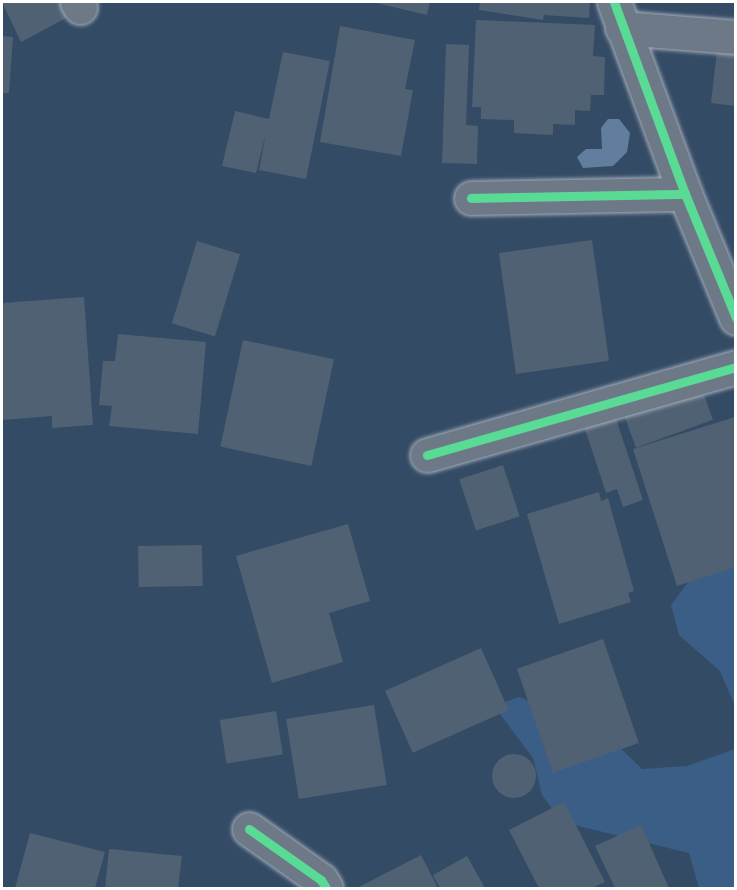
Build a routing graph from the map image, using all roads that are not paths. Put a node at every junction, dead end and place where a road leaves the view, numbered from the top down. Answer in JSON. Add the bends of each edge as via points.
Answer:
{"nodes":[{"id":1,"x":618,"y":15,"type":"edge"},
{"id":2,"x":735,"y":37,"type":"edge"},
{"id":3,"x":685,"y":194,"type":"junction"},
{"id":4,"x":471,"y":198,"type":"dead end"},
{"id":5,"x":735,"y":318,"type":"edge"},
{"id":6,"x":735,"y":367,"type":"edge"},
{"id":7,"x":427,"y":455,"type":"dead end"},
{"id":8,"x":249,"y":829,"type":"dead end"},
{"id":9,"x":326,"y":888,"type":"edge"}],
"edges":[{"from":1,"to":2,"type":"street"},
{"from":1,"to":3,"type":"street"},
{"from":3,"to":4,"type":"street"},
{"from":3,"to":5,"type":"street"},
{"from":6,"to":7,"type":"street"},
{"from":8,"to":9,"type":"street","via":[[321,880]]}]}
